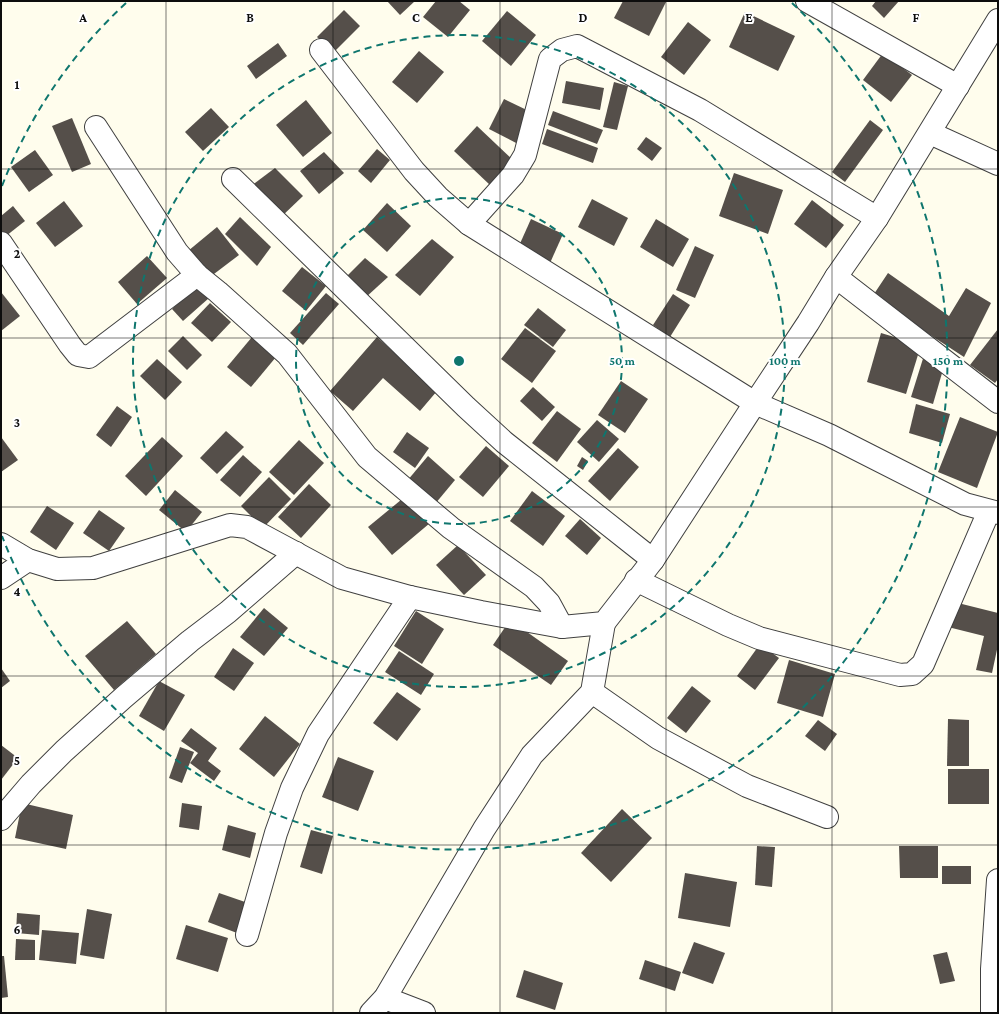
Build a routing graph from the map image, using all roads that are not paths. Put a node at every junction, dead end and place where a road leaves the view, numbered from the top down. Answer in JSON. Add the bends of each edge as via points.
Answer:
{"nodes":[{"id":1,"x":807,"y":1,"type":"edge"},
{"id":2,"x":998,"y":20,"type":"edge"},
{"id":3,"x":321,"y":50,"type":"dead end"},
{"id":4,"x":958,"y":86,"type":"junction"},
{"id":5,"x":96,"y":127,"type":"dead end"},
{"id":6,"x":930,"y":134,"type":"junction"},
{"id":7,"x":998,"y":164,"type":"edge"},
{"id":8,"x":234,"y":178,"type":"dead end"},
{"id":9,"x":877,"y":218,"type":"junction"},
{"id":10,"x":469,"y":224,"type":"junction"},
{"id":11,"x":1,"y":243,"type":"edge"},
{"id":12,"x":197,"y":276,"type":"junction"},
{"id":13,"x":836,"y":277,"type":"junction"},
{"id":14,"x":755,"y":402,"type":"junction"},
{"id":15,"x":998,"y":402,"type":"edge"},
{"id":16,"x":993,"y":512,"type":"edge"},
{"id":17,"x":1,"y":544,"type":"edge"},
{"id":18,"x":296,"y":553,"type":"junction"},
{"id":19,"x":28,"y":560,"type":"junction"},
{"id":20,"x":653,"y":560,"type":"junction"},
{"id":21,"x":1,"y":578,"type":"edge"},
{"id":22,"x":636,"y":580,"type":"junction"},
{"id":23,"x":410,"y":597,"type":"junction"},
{"id":24,"x":604,"y":623,"type":"junction"},
{"id":25,"x":562,"y":627,"type":"junction"},
{"id":26,"x":592,"y":692,"type":"junction"},
{"id":27,"x":827,"y":817,"type":"dead end"},
{"id":28,"x":1,"y":819,"type":"edge"},
{"id":29,"x":998,"y":880,"type":"edge"},
{"id":30,"x":247,"y":935,"type":"dead end"},
{"id":31,"x":378,"y":1005,"type":"edge"},
{"id":32,"x":424,"y":1013,"type":"edge"},
{"id":33,"x":992,"y":1013,"type":"edge"}],
"edges":[{"from":1,"to":4,"type":"street"},
{"from":2,"to":4,"type":"street"},
{"from":3,"to":10,"type":"street","via":[[414,171],[438,197]]},
{"from":4,"to":6,"type":"street"},
{"from":5,"to":12,"type":"street","via":[[177,252]]},
{"from":6,"to":7,"type":"street"},
{"from":6,"to":9,"type":"street"},
{"from":8,"to":20,"type":"street","via":[[498,437]]},
{"from":9,"to":10,"type":"street","via":[[700,110],[577,46],[562,50],[550,59],[525,155],[512,175]]},
{"from":9,"to":13,"type":"street"},
{"from":10,"to":14,"type":"street"},
{"from":11,"to":12,"type":"street","via":[[78,355],[90,358]]},
{"from":12,"to":25,"type":"street","via":[[287,354],[367,457],[451,528],[534,587],[549,603]]},
{"from":13,"to":14,"type":"street"},
{"from":13,"to":15,"type":"street"},
{"from":14,"to":16,"type":"street","via":[[829,435],[965,504]]},
{"from":14,"to":20,"type":"street"},
{"from":16,"to":22,"type":"street","via":[[923,664],[912,674],[900,675],[759,638],[728,626]]},
{"from":17,"to":19,"type":"street"},
{"from":18,"to":19,"type":"street","via":[[247,527],[230,525],[93,568],[57,569]]},
{"from":18,"to":23,"type":"street","via":[[342,578]]},
{"from":18,"to":28,"type":"street","via":[[124,697],[64,751]]},
{"from":19,"to":21,"type":"street"},
{"from":20,"to":22,"type":"street"},
{"from":22,"to":24,"type":"street"},
{"from":23,"to":25,"type":"street"},
{"from":23,"to":30,"type":"street","via":[[318,734],[295,781],[276,833]]},
{"from":24,"to":25,"type":"street"},
{"from":24,"to":26,"type":"street"},
{"from":26,"to":27,"type":"street","via":[[658,738],[747,786]]},
{"from":26,"to":31,"type":"street","via":[[532,755],[484,829]]},
{"from":29,"to":33,"type":"street"},
{"from":31,"to":32,"type":"street"}]}
